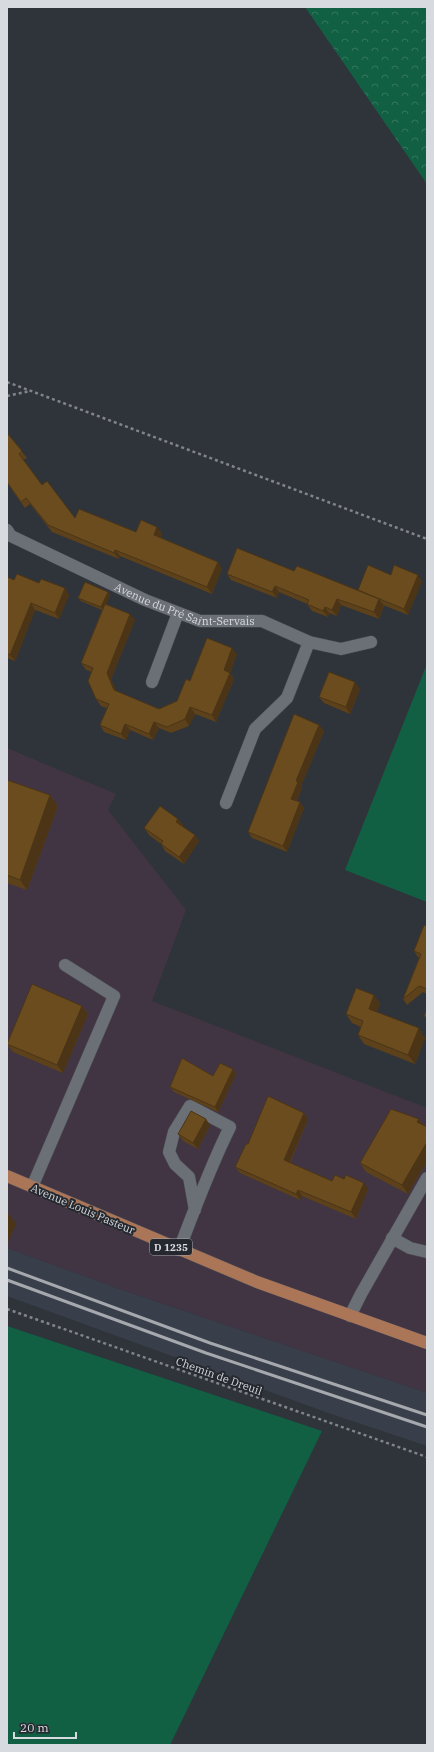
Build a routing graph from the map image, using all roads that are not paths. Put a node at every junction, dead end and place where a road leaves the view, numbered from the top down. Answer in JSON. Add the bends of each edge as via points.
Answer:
{"nodes":[{"id":1,"x":7,"y":530,"type":"edge"},
{"id":2,"x":178,"y":613,"type":"junction"},
{"id":3,"x":309,"y":642,"type":"junction"},
{"id":4,"x":371,"y":642,"type":"dead end"},
{"id":5,"x":152,"y":682,"type":"dead end"},
{"id":6,"x":226,"y":803,"type":"dead end"},
{"id":7,"x":65,"y":965,"type":"dead end"},
{"id":8,"x":7,"y":1176,"type":"edge"},
{"id":9,"x":427,"y":1178,"type":"edge"},
{"id":10,"x":32,"y":1187,"type":"junction"},
{"id":11,"x":194,"y":1210,"type":"junction"},
{"id":12,"x":392,"y":1238,"type":"junction"},
{"id":13,"x":179,"y":1250,"type":"junction"},
{"id":14,"x":427,"y":1252,"type":"edge"},
{"id":15,"x":350,"y":1316,"type":"junction"},
{"id":16,"x":427,"y":1343,"type":"edge"}],
"edges":[{"from":1,"to":2,"type":"street","name":"Avenue du Pré Saint-Servais","via":[[11,536],[144,600]]},
{"from":2,"to":3,"type":"street","name":"Avenue du Pré Saint-Servais","via":[[200,621],[262,621]]},
{"from":2,"to":5,"type":"street"},
{"from":3,"to":4,"type":"street","name":"Avenue du Pré Saint-Servais","via":[[341,649]]},
{"from":3,"to":6,"type":"street","via":[[287,698],[255,729]]},
{"from":7,"to":10,"type":"street","via":[[114,996]]},
{"from":8,"to":10,"type":"main road","name":"Avenue Louis Pasteur","number":"D 1235"},
{"from":9,"to":12,"type":"street"},
{"from":10,"to":13,"type":"main road","name":"Avenue Louis Pasteur","number":"D 1235"},
{"from":11,"to":11,"type":"street","via":[[189,1178],[175,1164],[169,1152],[174,1132],[190,1106],[230,1127]]},
{"from":11,"to":13,"type":"street"},
{"from":12,"to":14,"type":"street","via":[[410,1248]]},
{"from":12,"to":15,"type":"street"},
{"from":13,"to":15,"type":"main road","name":"Avenue Louis Pasteur","number":"D 1235"},
{"from":15,"to":16,"type":"main road","number":"D 1235"}]}
